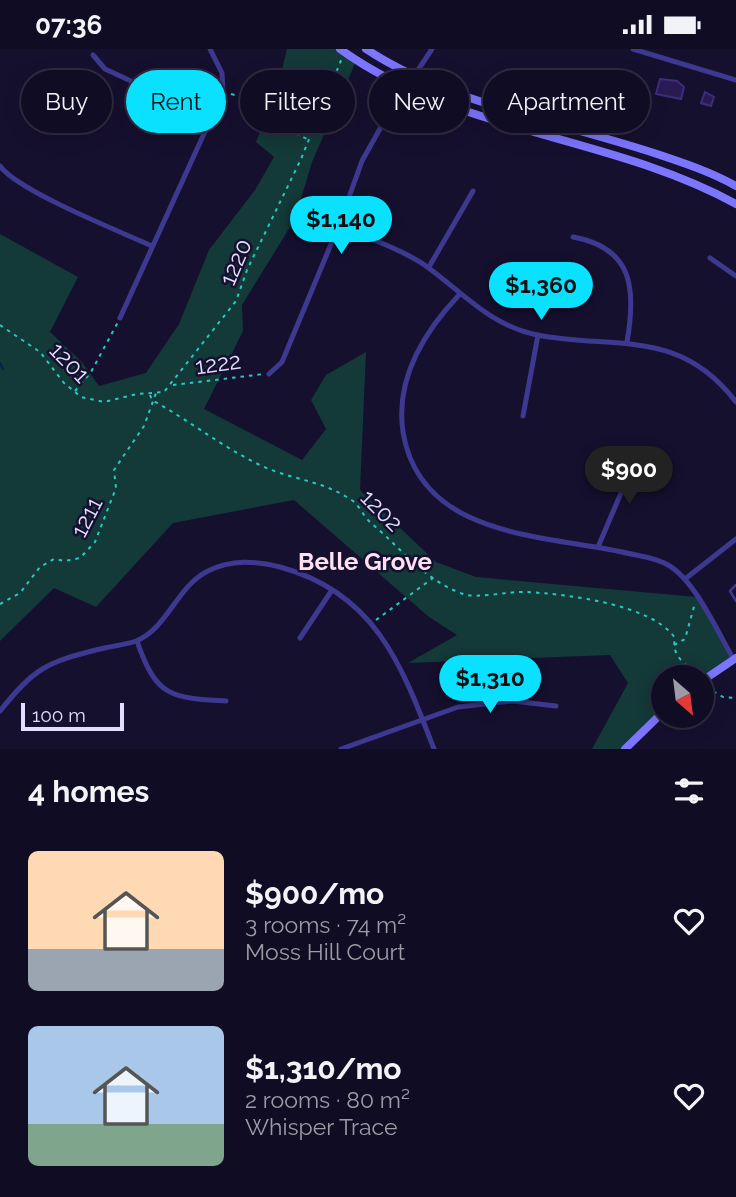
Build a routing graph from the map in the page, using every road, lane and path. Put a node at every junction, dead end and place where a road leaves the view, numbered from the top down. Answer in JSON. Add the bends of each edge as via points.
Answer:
{"nodes":[{"id":1,"x":210,"y":49,"type":"edge"},
{"id":2,"x":366,"y":49,"type":"edge"},
{"id":3,"x":432,"y":49,"type":"edge"},
{"id":4,"x":632,"y":49,"type":"edge"},
{"id":5,"x":342,"y":50,"type":"edge"},
{"id":6,"x":93,"y":55,"type":"dead end"},
{"id":7,"x":220,"y":70,"type":"edge"},
{"id":8,"x":376,"y":70,"type":"edge"},
{"id":9,"x":403,"y":70,"type":"edge"},
{"id":10,"x":417,"y":70,"type":"edge"},
{"id":11,"x":126,"y":79,"type":"edge"},
{"id":12,"x":736,"y":80,"type":"edge"},
{"id":13,"x":226,"y":93,"type":"edge"},
{"id":14,"x":469,"y":96,"type":"edge"},
{"id":15,"x":469,"y":114,"type":"edge"},
{"id":16,"x":204,"y":133,"type":"edge"},
{"id":17,"x":378,"y":133,"type":"edge"},
{"id":18,"x":310,"y":140,"type":"junction"},
{"id":19,"x":0,"y":166,"type":"edge"},
{"id":20,"x":736,"y":186,"type":"edge"},
{"id":21,"x":473,"y":191,"type":"dead end"},
{"id":22,"x":736,"y":204,"type":"edge"},
{"id":23,"x":340,"y":225,"type":"junction"},
{"id":24,"x":573,"y":237,"type":"dead end"},
{"id":25,"x":152,"y":246,"type":"junction"},
{"id":26,"x":710,"y":258,"type":"dead end"},
{"id":27,"x":429,"y":267,"type":"junction"},
{"id":28,"x":736,"y":276,"type":"edge"},
{"id":29,"x":459,"y":295,"type":"junction"},
{"id":30,"x":120,"y":318,"type":"joint"},
{"id":31,"x":0,"y":325,"type":"edge"},
{"id":32,"x":538,"y":335,"type":"junction"},
{"id":33,"x":627,"y":342,"type":"junction"},
{"id":34,"x":269,"y":374,"type":"joint"},
{"id":35,"x":172,"y":385,"type":"junction"},
{"id":36,"x":164,"y":392,"type":"joint"},
{"id":37,"x":74,"y":393,"type":"junction"},
{"id":38,"x":156,"y":393,"type":"junction"},
{"id":39,"x":149,"y":395,"type":"junction"},
{"id":40,"x":152,"y":400,"type":"junction"},
{"id":41,"x":736,"y":402,"type":"edge"},
{"id":42,"x":523,"y":416,"type":"dead end"},
{"id":43,"x":641,"y":455,"type":"dead end"},
{"id":44,"x":736,"y":539,"type":"edge"},
{"id":45,"x":598,"y":547,"type":"junction"},
{"id":46,"x":433,"y":578,"type":"junction"},
{"id":47,"x":685,"y":579,"type":"junction"},
{"id":48,"x":736,"y":585,"type":"edge"},
{"id":49,"x":332,"y":590,"type":"junction"},
{"id":50,"x":697,"y":597,"type":"junction"},
{"id":51,"x":736,"y":601,"type":"edge"},
{"id":52,"x":0,"y":604,"type":"edge"},
{"id":53,"x":373,"y":623,"type":"junction"},
{"id":54,"x":300,"y":638,"type":"dead end"},
{"id":55,"x":137,"y":641,"type":"junction"},
{"id":56,"x":673,"y":646,"type":"junction"},
{"id":57,"x":735,"y":659,"type":"edge"},
{"id":58,"x":687,"y":665,"type":"edge"},
{"id":59,"x":714,"y":671,"type":"edge"},
{"id":60,"x":714,"y":689,"type":"edge"},
{"id":61,"x":736,"y":698,"type":"edge"},
{"id":62,"x":226,"y":701,"type":"dead end"},
{"id":63,"x":556,"y":706,"type":"dead end"},
{"id":64,"x":0,"y":711,"type":"edge"},
{"id":65,"x":423,"y":717,"type":"junction"},
{"id":66,"x":651,"y":724,"type":"edge"},
{"id":67,"x":629,"y":746,"type":"edge"},
{"id":68,"x":341,"y":749,"type":"edge"},
{"id":69,"x":434,"y":749,"type":"edge"},
{"id":70,"x":639,"y":749,"type":"edge"}],
"edges":[{"from":1,"to":7,"type":"street"},
{"from":2,"to":9,"type":"main road"},
{"from":3,"to":10,"type":"street"},
{"from":4,"to":12,"type":"street"},
{"from":5,"to":8,"type":"main road"},
{"from":5,"to":18,"type":"path","name":"1220"},
{"from":6,"to":11,"type":"street","via":[[105,69]]},
{"from":13,"to":18,"type":"path","via":[[257,101]]},
{"from":14,"to":20,"type":"main road","via":[[690,166]]},
{"from":15,"to":22,"type":"main road","via":[[683,179]]},
{"from":16,"to":25,"type":"street"},
{"from":17,"to":23,"type":"street","via":[[362,161]]},
{"from":18,"to":35,"type":"path","name":"1220","via":[[236,301]]},
{"from":19,"to":25,"type":"street","via":[[38,193]]},
{"from":21,"to":27,"type":"street"},
{"from":23,"to":27,"type":"street"},
{"from":23,"to":34,"type":"street","via":[[282,362]]},
{"from":24,"to":33,"type":"street","via":[[610,250],[625,270],[632,299]]},
{"from":25,"to":30,"type":"street"},
{"from":26,"to":28,"type":"street"},
{"from":27,"to":29,"type":"street"},
{"from":29,"to":32,"type":"street","via":[[505,325]]},
{"from":29,"to":45,"type":"street","via":[[433,326],[403,389],[403,433],[419,473],[450,506],[489,527]]},
{"from":30,"to":37,"type":"path","via":[[91,372]]},
{"from":31,"to":37,"type":"path","name":"1201","via":[[40,352]]},
{"from":32,"to":33,"type":"street"},
{"from":32,"to":42,"type":"street"},
{"from":33,"to":41,"type":"street","via":[[682,357],[713,377]]},
{"from":34,"to":35,"type":"path","name":"1222"},
{"from":35,"to":36,"type":"path","name":"1220"},
{"from":36,"to":38,"type":"path","name":"1201"},
{"from":37,"to":39,"type":"path","name":"1201","via":[[104,402]]},
{"from":38,"to":39,"type":"path","name":"1201"},
{"from":38,"to":40,"type":"path","name":"1211"},
{"from":39,"to":40,"type":"path","name":"1202"},
{"from":40,"to":46,"type":"path","name":"1202","via":[[251,460],[288,477],[325,483],[354,501],[409,561]]},
{"from":40,"to":52,"type":"path","name":"1211","via":[[144,426],[114,470],[116,488],[95,542],[80,558],[54,559],[40,567],[20,593]]},
{"from":43,"to":45,"type":"street"},
{"from":44,"to":47,"type":"street"},
{"from":45,"to":47,"type":"street","via":[[662,561]]},
{"from":46,"to":53,"type":"path"},
{"from":46,"to":56,"type":"path","name":"1202","via":[[465,595],[527,592],[626,608],[670,631],[675,638]]},
{"from":47,"to":50,"type":"street"},
{"from":48,"to":51,"type":"lane","via":[[730,591]]},
{"from":49,"to":53,"type":"street"},
{"from":49,"to":54,"type":"street"},
{"from":49,"to":55,"type":"street","via":[[269,564],[226,564],[195,579]]},
{"from":50,"to":56,"type":"path","via":[[685,639]]},
{"from":50,"to":57,"type":"street"},
{"from":53,"to":65,"type":"street","via":[[405,673]]},
{"from":55,"to":62,"type":"street","via":[[155,679],[173,693],[192,701]]},
{"from":55,"to":64,"type":"street","via":[[51,662],[28,677]]},
{"from":56,"to":58,"type":"path","name":"1202"},
{"from":57,"to":59,"type":"main road"},
{"from":60,"to":61,"type":"path","via":[[723,697]]},
{"from":63,"to":65,"type":"street","via":[[496,702]]},
{"from":65,"to":68,"type":"street"},
{"from":65,"to":69,"type":"street"},
{"from":66,"to":67,"type":"main road"},
{"from":67,"to":70,"type":"street"}]}
